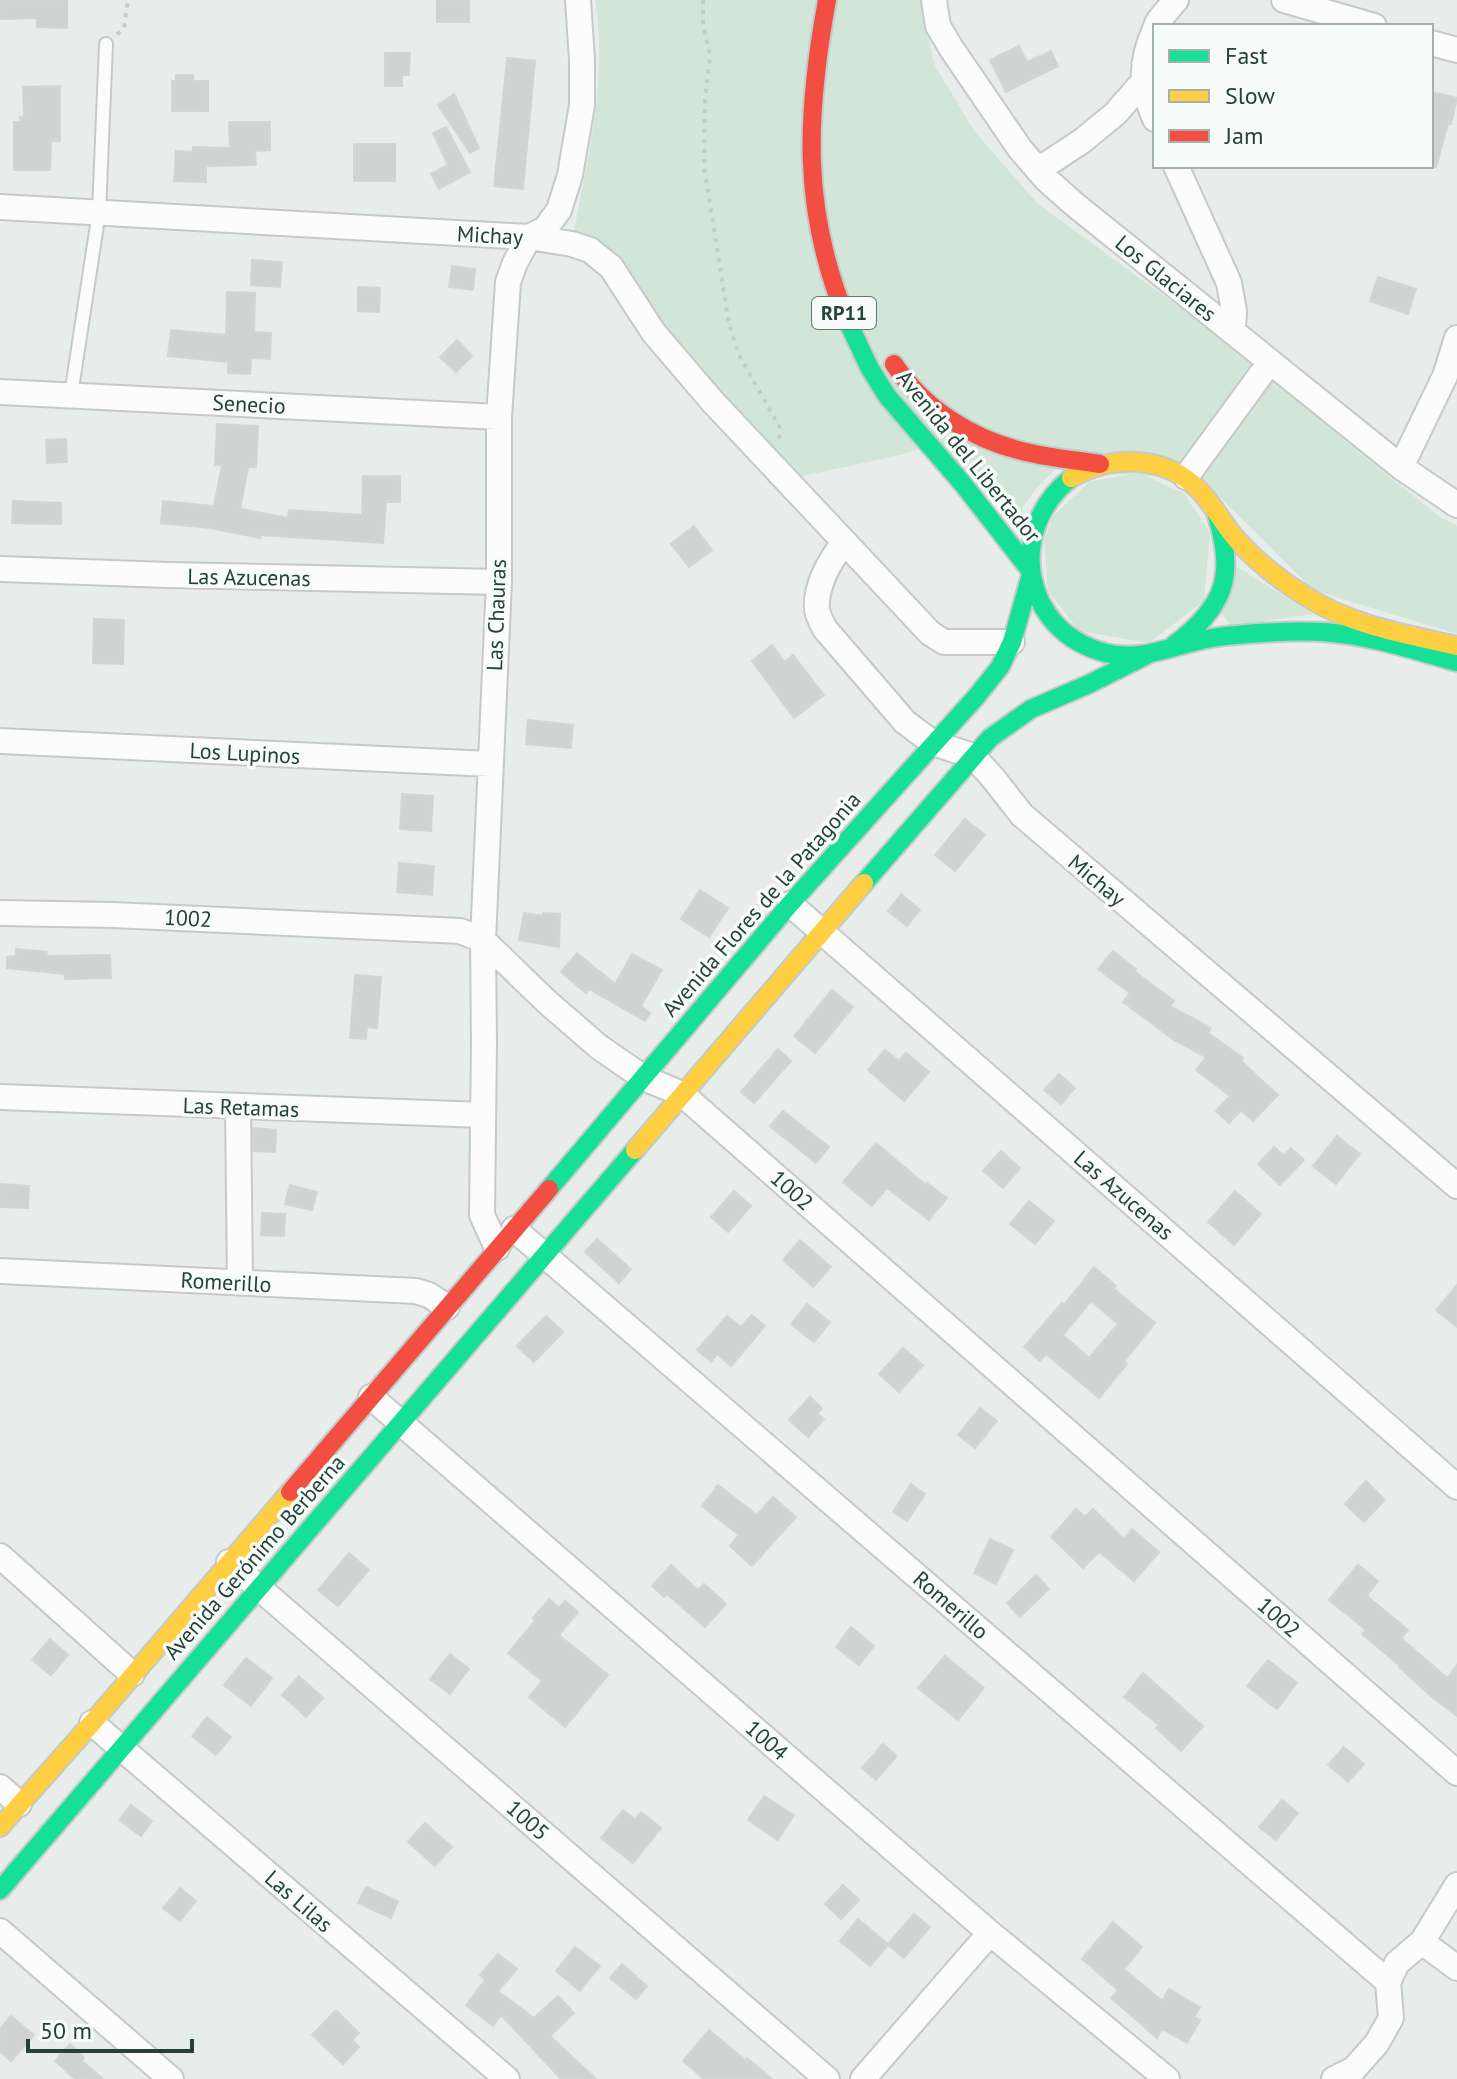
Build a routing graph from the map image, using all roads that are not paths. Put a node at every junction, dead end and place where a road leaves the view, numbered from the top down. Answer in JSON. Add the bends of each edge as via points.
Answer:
{"nodes":[{"id":1,"x":578,"y":0,"type":"edge"},
{"id":2,"x":827,"y":0,"type":"edge"},
{"id":3,"x":934,"y":0,"type":"edge"},
{"id":4,"x":1176,"y":0,"type":"edge"},
{"id":5,"x":1284,"y":0,"type":"edge"},
{"id":6,"x":1158,"y":24,"type":"edge"},
{"id":7,"x":1367,"y":24,"type":"edge"},
{"id":8,"x":1153,"y":35,"type":"edge"},
{"id":9,"x":106,"y":44,"type":"road end"},
{"id":10,"x":1433,"y":44,"type":"edge"},
{"id":11,"x":1457,"y":50,"type":"edge"},
{"id":12,"x":1143,"y":82,"type":"junction"},
{"id":13,"x":1153,"y":113,"type":"edge"},
{"id":14,"x":1177,"y":168,"type":"edge"},
{"id":15,"x":1038,"y":170,"type":"junction"},
{"id":16,"x":0,"y":207,"type":"edge"},
{"id":17,"x":99,"y":212,"type":"junction"},
{"id":18,"x":529,"y":237,"type":"junction"},
{"id":19,"x":1233,"y":332,"type":"junction"},
{"id":20,"x":1457,"y":338,"type":"edge"},
{"id":21,"x":889,"y":355,"type":"dead end"},
{"id":22,"x":1270,"y":362,"type":"junction"},
{"id":23,"x":0,"y":392,"type":"edge"},
{"id":24,"x":71,"y":395,"type":"junction"},
{"id":25,"x":499,"y":417,"type":"junction"},
{"id":26,"x":1100,"y":464,"type":"junction"},
{"id":27,"x":1401,"y":467,"type":"junction"},
{"id":28,"x":1186,"y":477,"type":"junction"},
{"id":29,"x":1457,"y":505,"type":"edge"},
{"id":30,"x":1216,"y":513,"type":"junction"},
{"id":31,"x":844,"y":542,"type":"junction"},
{"id":32,"x":0,"y":569,"type":"edge"},
{"id":33,"x":1031,"y":572,"type":"junction"},
{"id":34,"x":499,"y":582,"type":"junction"},
{"id":35,"x":1012,"y":642,"type":"junction"},
{"id":36,"x":1172,"y":646,"type":"junction"},
{"id":37,"x":1457,"y":646,"type":"edge"},
{"id":38,"x":1147,"y":655,"type":"junction"},
{"id":39,"x":1457,"y":662,"type":"edge"},
{"id":40,"x":0,"y":741,"type":"edge"},
{"id":41,"x":933,"y":743,"type":"junction"},
{"id":42,"x":973,"y":756,"type":"junction"},
{"id":43,"x":490,"y":764,"type":"junction"},
{"id":44,"x":790,"y":904,"type":"junction"},
{"id":45,"x":0,"y":913,"type":"edge"},
{"id":46,"x":822,"y":932,"type":"junction"},
{"id":47,"x":483,"y":940,"type":"junction"},
{"id":48,"x":644,"y":1078,"type":"junction"},
{"id":49,"x":682,"y":1094,"type":"junction"},
{"id":50,"x":0,"y":1097,"type":"edge"},
{"id":51,"x":238,"y":1107,"type":"junction"},
{"id":52,"x":483,"y":1115,"type":"junction"},
{"id":53,"x":1457,"y":1186,"type":"edge"},
{"id":54,"x":514,"y":1229,"type":"junction"},
{"id":55,"x":497,"y":1248,"type":"junction"},
{"id":56,"x":544,"y":1255,"type":"junction"},
{"id":57,"x":0,"y":1271,"type":"edge"},
{"id":58,"x":240,"y":1283,"type":"junction"},
{"id":59,"x":447,"y":1307,"type":"junction"},
{"id":60,"x":371,"y":1397,"type":"junction"},
{"id":61,"x":400,"y":1423,"type":"junction"},
{"id":62,"x":1457,"y":1487,"type":"edge"},
{"id":63,"x":0,"y":1556,"type":"edge"},
{"id":64,"x":229,"y":1562,"type":"junction"},
{"id":65,"x":259,"y":1588,"type":"junction"},
{"id":66,"x":132,"y":1674,"type":"junction"},
{"id":67,"x":92,"y":1723,"type":"junction"},
{"id":68,"x":121,"y":1748,"type":"junction"},
{"id":69,"x":1457,"y":1773,"type":"edge"},
{"id":70,"x":0,"y":1787,"type":"edge"},
{"id":71,"x":19,"y":1804,"type":"junction"},
{"id":72,"x":0,"y":1827,"type":"edge"},
{"id":73,"x":1457,"y":1885,"type":"edge"},
{"id":74,"x":0,"y":1890,"type":"edge"},
{"id":75,"x":0,"y":1931,"type":"edge"},
{"id":76,"x":990,"y":1933,"type":"junction"},
{"id":77,"x":1422,"y":1942,"type":"junction"},
{"id":78,"x":1457,"y":1968,"type":"edge"},
{"id":79,"x":1388,"y":1982,"type":"junction"},
{"id":80,"x":171,"y":2079,"type":"edge"},
{"id":81,"x":507,"y":2079,"type":"edge"},
{"id":82,"x":827,"y":2079,"type":"edge"},
{"id":83,"x":863,"y":2079,"type":"edge"},
{"id":84,"x":1167,"y":2079,"type":"edge"},
{"id":85,"x":1334,"y":2079,"type":"edge"}],
"edges":[{"from":1,"to":18,"type":"street","name":"Las Chauras","via":[[582,105],[570,175],[559,210],[545,229]]},
{"from":2,"to":33,"type":"street","name":"Avenida del Libertador","number":"RP11","via":[[811,105],[811,174],[816,223],[835,293],[888,398]]},
{"from":3,"to":15,"type":"street","name":"Los Glaciares","via":[[938,26],[951,48]]},
{"from":4,"to":6,"type":"street"},
{"from":5,"to":7,"type":"street"},
{"from":8,"to":12,"type":"street","via":[[1145,52]]},
{"from":9,"to":17,"type":"lane"},
{"from":10,"to":11,"type":"street"},
{"from":12,"to":13,"type":"street"},
{"from":12,"to":15,"type":"street","via":[[1115,114]]},
{"from":14,"to":19,"type":"street","via":[[1229,283]]},
{"from":15,"to":19,"type":"street","name":"Los Glaciares"},
{"from":16,"to":17,"type":"street","name":"Michay"},
{"from":17,"to":18,"type":"street","name":"Michay"},
{"from":17,"to":24,"type":"lane"},
{"from":18,"to":25,"type":"street","name":"Las Chauras","via":[[508,282]]},
{"from":18,"to":31,"type":"street","name":"Michay","via":[[590,250],[611,267],[654,333]]},
{"from":19,"to":22,"type":"street","name":"Los Glaciares"},
{"from":20,"to":27,"type":"street","via":[[1445,376]]},
{"from":21,"to":26,"type":"street","name":"Avenida del Libertador","number":"RP11","via":[[920,396],[968,429],[1015,450]]},
{"from":22,"to":27,"type":"street","name":"Los Glaciares"},
{"from":22,"to":28,"type":"street"},
{"from":23,"to":24,"type":"street","name":"Senecio"},
{"from":24,"to":25,"type":"street","name":"Senecio"},
{"from":25,"to":34,"type":"street","name":"Las Chauras"},
{"from":26,"to":28,"type":"street","name":"Avenida del Libertador","number":"RP11","via":[[1154,463]]},
{"from":26,"to":33,"type":"street","name":"Avenida del Libertador","number":"RP11","via":[[1075,475],[1039,516],[1031,542]]},
{"from":27,"to":29,"type":"street","name":"Los Glaciares"},
{"from":28,"to":30,"type":"street","name":"Avenida del Libertador","number":"RP11"},
{"from":30,"to":36,"type":"street","name":"Avenida del Libertador","number":"RP11","via":[[1227,562],[1222,588],[1194,632]]},
{"from":30,"to":37,"type":"street","name":"Avenida del Libertador","number":"RP11","via":[[1267,568],[1340,617]]},
{"from":31,"to":35,"type":"street","name":"Michay","via":[[944,642]]},
{"from":31,"to":41,"type":"street","via":[[830,561],[817,611],[825,629],[905,722]]},
{"from":32,"to":34,"type":"street","name":"Las Azucenas"},
{"from":33,"to":35,"type":"street","name":"Avenida Flores de la Patagonia"},
{"from":33,"to":38,"type":"street","name":"Avenida del Libertador","number":"RP11","via":[[1051,620],[1071,639],[1109,654]]},
{"from":34,"to":43,"type":"street","name":"Las Chauras"},
{"from":35,"to":41,"type":"street","name":"Avenida Flores de la Patagonia","via":[[1000,667]]},
{"from":36,"to":38,"type":"street","name":"Avenida del Libertador","number":"RP11"},
{"from":36,"to":39,"type":"street","name":"Avenida del Libertador","number":"RP11","via":[[1223,637],[1320,632]]},
{"from":38,"to":42,"type":"street","via":[[1031,709]]},
{"from":40,"to":43,"type":"street","name":"Los Lupinos"},
{"from":41,"to":42,"type":"street"},
{"from":41,"to":44,"type":"street","name":"Avenida Flores de la Patagonia"},
{"from":42,"to":46,"type":"street"},
{"from":42,"to":53,"type":"street","name":"Michay","via":[[1022,815]]},
{"from":43,"to":47,"type":"street","name":"Las Chauras"},
{"from":44,"to":46,"type":"street","name":"Las Azucenas"},
{"from":44,"to":48,"type":"street","name":"Avenida Flores de la Patagonia"},
{"from":45,"to":47,"type":"street","name":"1002","via":[[460,931]]},
{"from":46,"to":49,"type":"street"},
{"from":46,"to":62,"type":"street","name":"Las Azucenas"},
{"from":47,"to":48,"type":"street","name":"1002","via":[[599,1047]]},
{"from":47,"to":52,"type":"street","name":"Las Chauras"},
{"from":48,"to":49,"type":"street","name":"1002"},
{"from":48,"to":54,"type":"street","name":"Avenida Flores de la Patagonia"},
{"from":49,"to":56,"type":"street"},
{"from":49,"to":69,"type":"street","name":"1002"},
{"from":50,"to":51,"type":"street","name":"Las Retamas"},
{"from":51,"to":52,"type":"street","name":"Las Retamas"},
{"from":51,"to":58,"type":"street"},
{"from":52,"to":55,"type":"street","name":"Las Chauras","via":[[482,1215]]},
{"from":54,"to":55,"type":"street","name":"Avenida Flores de la Patagonia"},
{"from":54,"to":56,"type":"street","name":"Romerillo"},
{"from":55,"to":59,"type":"street","name":"Avenida Gerónimo Berberna"},
{"from":56,"to":61,"type":"street","name":"Avenida Gerónimo Berberna"},
{"from":56,"to":79,"type":"street","name":"Romerillo"},
{"from":57,"to":58,"type":"street","name":"Romerillo"},
{"from":58,"to":59,"type":"street","name":"Romerillo","via":[[416,1291]]},
{"from":59,"to":60,"type":"street","name":"Avenida Gerónimo Berberna"},
{"from":60,"to":61,"type":"street","name":"1004"},
{"from":60,"to":64,"type":"street","name":"Avenida Gerónimo Berberna"},
{"from":61,"to":65,"type":"street","name":"Avenida Gerónimo Berberna"},
{"from":61,"to":76,"type":"street","name":"1004"},
{"from":63,"to":66,"type":"street"},
{"from":64,"to":65,"type":"street","name":"1005"},
{"from":64,"to":66,"type":"street","name":"Avenida Gerónimo Berberna"},
{"from":65,"to":68,"type":"street","name":"Avenida Gerónimo Berberna"},
{"from":65,"to":82,"type":"street","name":"1005"},
{"from":66,"to":67,"type":"street","name":"Avenida Gerónimo Berberna"},
{"from":67,"to":68,"type":"street","name":"Las Lilas"},
{"from":67,"to":71,"type":"street","name":"Avenida Gerónimo Berberna"},
{"from":68,"to":74,"type":"street","name":"Avenida Gerónimo Berberna"},
{"from":68,"to":81,"type":"street","name":"Las Lilas"},
{"from":70,"to":71,"type":"street"},
{"from":71,"to":72,"type":"street","name":"Avenida Gerónimo Berberna"},
{"from":73,"to":77,"type":"street"},
{"from":75,"to":80,"type":"street"},
{"from":76,"to":83,"type":"street"},
{"from":76,"to":84,"type":"street","name":"1004"},
{"from":77,"to":78,"type":"street"},
{"from":77,"to":79,"type":"street","via":[[1397,1963]]},
{"from":79,"to":85,"type":"street","via":[[1391,2018],[1354,2069]]}]}
